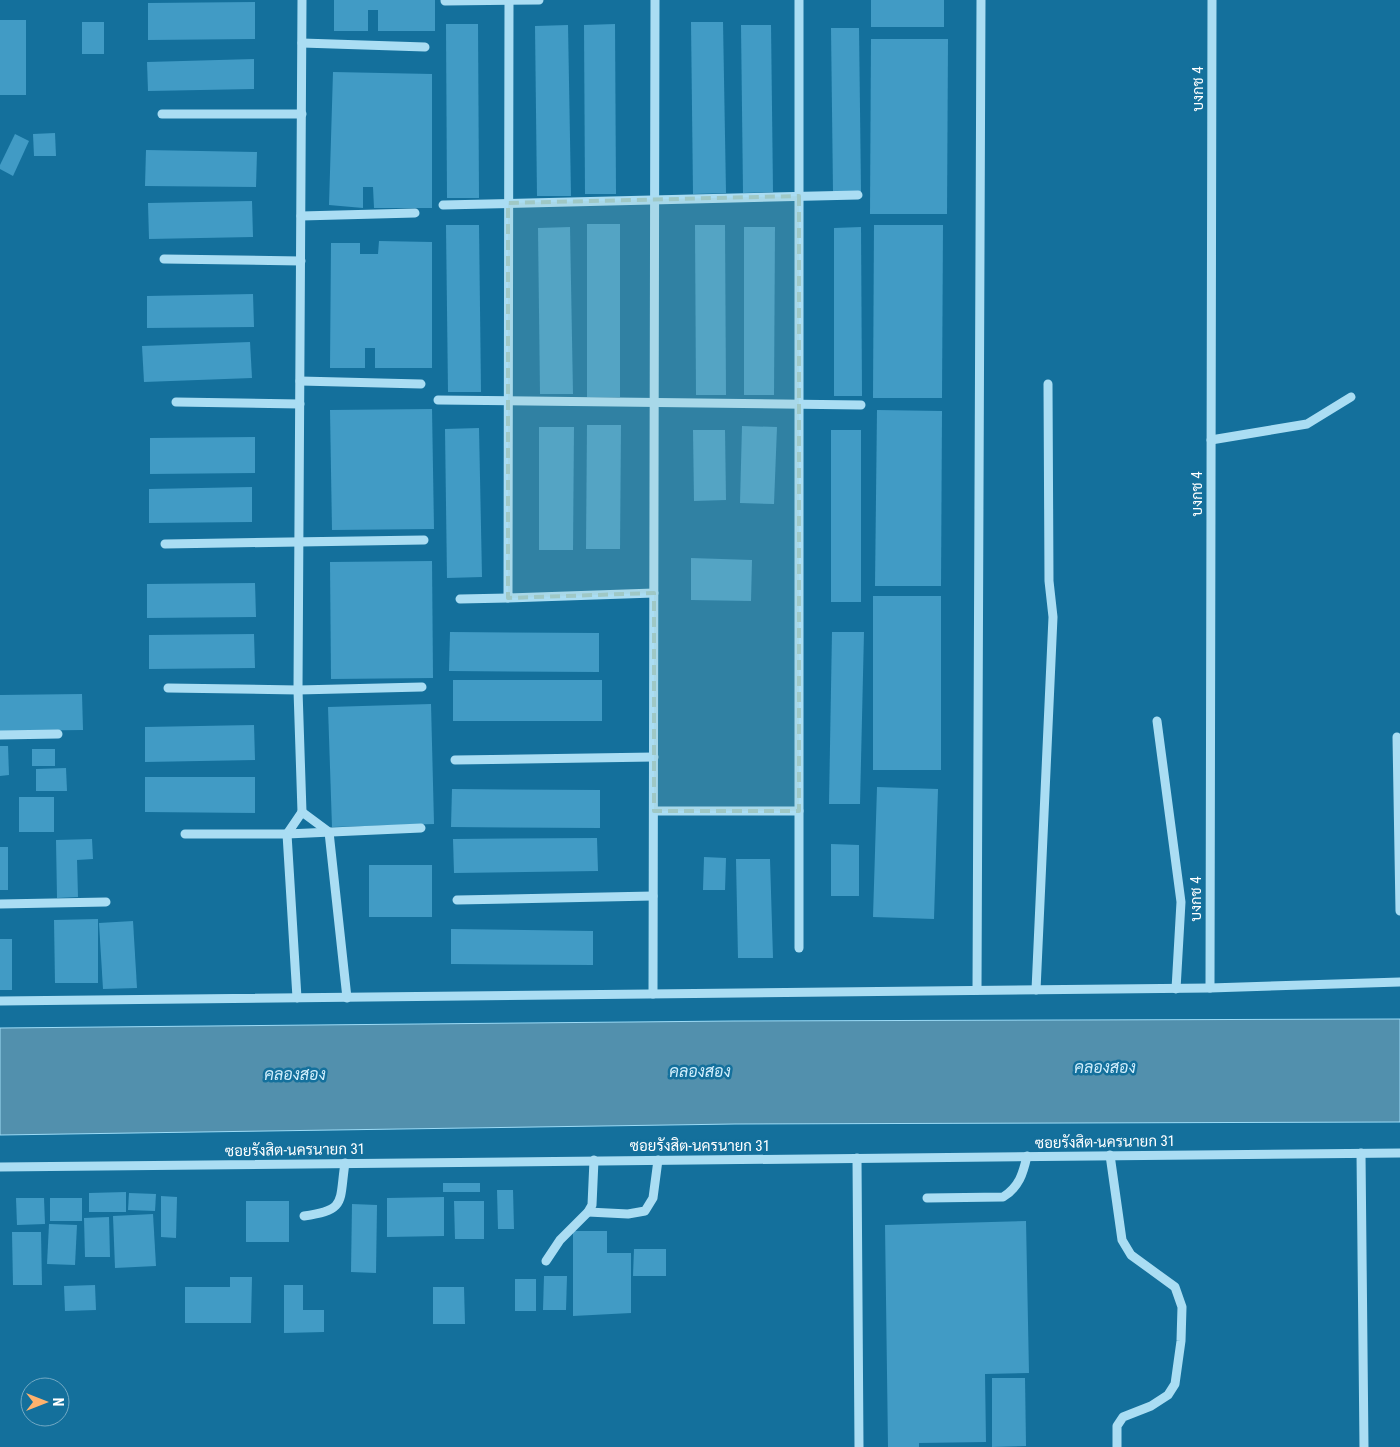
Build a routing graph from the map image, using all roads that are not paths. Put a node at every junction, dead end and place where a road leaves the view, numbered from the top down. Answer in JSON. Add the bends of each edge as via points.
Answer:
{"nodes":[{"id":1,"x":302,"y":0,"type":"edge"},
{"id":2,"x":509,"y":0,"type":"edge"},
{"id":3,"x":539,"y":0,"type":"edge"},
{"id":4,"x":655,"y":0,"type":"edge"},
{"id":5,"x":799,"y":0,"type":"edge"},
{"id":6,"x":981,"y":0,"type":"edge"},
{"id":7,"x":1212,"y":0,"type":"edge"},
{"id":8,"x":445,"y":2,"type":"dead end"},
{"id":9,"x":302,"y":43,"type":"junction"},
{"id":10,"x":424,"y":47,"type":"dead end"},
{"id":11,"x":162,"y":114,"type":"dead end"},
{"id":12,"x":302,"y":114,"type":"junction"},
{"id":13,"x":858,"y":195,"type":"dead end"},
{"id":14,"x":799,"y":196,"type":"junction"},
{"id":15,"x":655,"y":200,"type":"junction"},
{"id":16,"x":508,"y":203,"type":"junction"},
{"id":17,"x":443,"y":205,"type":"dead end"},
{"id":18,"x":415,"y":214,"type":"dead end"},
{"id":19,"x":301,"y":216,"type":"junction"},
{"id":20,"x":164,"y":259,"type":"dead end"},
{"id":21,"x":301,"y":261,"type":"junction"},
{"id":22,"x":300,"y":381,"type":"junction"},
{"id":23,"x":421,"y":384,"type":"dead end"},
{"id":24,"x":1048,"y":384,"type":"dead end"},
{"id":25,"x":1351,"y":397,"type":"dead end"},
{"id":26,"x":438,"y":400,"type":"dead end"},
{"id":27,"x":508,"y":401,"type":"junction"},
{"id":28,"x":176,"y":402,"type":"dead end"},
{"id":29,"x":654,"y":403,"type":"junction"},
{"id":30,"x":300,"y":404,"type":"junction"},
{"id":31,"x":799,"y":404,"type":"junction"},
{"id":32,"x":861,"y":405,"type":"dead end"},
{"id":33,"x":1211,"y":440,"type":"junction"},
{"id":34,"x":424,"y":540,"type":"dead end"},
{"id":35,"x":299,"y":542,"type":"junction"},
{"id":36,"x":165,"y":544,"type":"dead end"},
{"id":37,"x":654,"y":593,"type":"junction"},
{"id":38,"x":508,"y":598,"type":"junction"},
{"id":39,"x":460,"y":599,"type":"dead end"},
{"id":40,"x":422,"y":687,"type":"dead end"},
{"id":41,"x":168,"y":688,"type":"dead end"},
{"id":42,"x":298,"y":690,"type":"junction"},
{"id":43,"x":1157,"y":721,"type":"dead end"},
{"id":44,"x":58,"y":734,"type":"dead end"},
{"id":45,"x":0,"y":735,"type":"edge"},
{"id":46,"x":1397,"y":737,"type":"dead end"},
{"id":47,"x":654,"y":757,"type":"junction"},
{"id":48,"x":455,"y":760,"type":"dead end"},
{"id":49,"x":654,"y":811,"type":"junction"},
{"id":50,"x":799,"y":811,"type":"junction"},
{"id":51,"x":302,"y":812,"type":"junction"},
{"id":52,"x":421,"y":828,"type":"dead end"},
{"id":53,"x":329,"y":832,"type":"junction"},
{"id":54,"x":184,"y":834,"type":"dead end"},
{"id":55,"x":287,"y":834,"type":"junction"},
{"id":56,"x":653,"y":896,"type":"junction"},
{"id":57,"x":457,"y":900,"type":"dead end"},
{"id":58,"x":106,"y":902,"type":"dead end"},
{"id":59,"x":0,"y":904,"type":"edge"},
{"id":60,"x":1400,"y":911,"type":"edge"},
{"id":61,"x":799,"y":948,"type":"dead end"},
{"id":62,"x":1400,"y":982,"type":"edge"},
{"id":63,"x":1176,"y":988,"type":"junction"},
{"id":64,"x":1210,"y":988,"type":"junction"},
{"id":65,"x":978,"y":990,"type":"junction"},
{"id":66,"x":1036,"y":990,"type":"junction"},
{"id":67,"x":653,"y":994,"type":"junction"},
{"id":68,"x":297,"y":998,"type":"junction"},
{"id":69,"x":348,"y":998,"type":"junction"},
{"id":70,"x":0,"y":1002,"type":"edge"},
{"id":71,"x":1361,"y":1153,"type":"junction"},
{"id":72,"x":1400,"y":1153,"type":"edge"},
{"id":73,"x":1110,"y":1155,"type":"junction"},
{"id":74,"x":1028,"y":1156,"type":"junction"},
{"id":75,"x":857,"y":1158,"type":"junction"},
{"id":76,"x":594,"y":1160,"type":"junction"},
{"id":77,"x":658,"y":1160,"type":"junction"},
{"id":78,"x":345,"y":1163,"type":"junction"},
{"id":79,"x":0,"y":1166,"type":"edge"},
{"id":80,"x":927,"y":1198,"type":"dead end"},
{"id":81,"x":588,"y":1212,"type":"junction"},
{"id":82,"x":304,"y":1216,"type":"dead end"},
{"id":83,"x":546,"y":1261,"type":"dead end"},
{"id":84,"x":859,"y":1447,"type":"edge"},
{"id":85,"x":1117,"y":1447,"type":"edge"},
{"id":86,"x":1364,"y":1447,"type":"edge"}],
"edges":[{"from":1,"to":9,"type":"street"},
{"from":2,"to":3,"type":"street"},
{"from":2,"to":8,"type":"street"},
{"from":2,"to":16,"type":"street"},
{"from":4,"to":15,"type":"street"},
{"from":5,"to":14,"type":"street"},
{"from":6,"to":65,"type":"street"},
{"from":7,"to":33,"type":"street","name":"บงกช 4"},
{"from":9,"to":10,"type":"street"},
{"from":9,"to":12,"type":"street"},
{"from":11,"to":12,"type":"street"},
{"from":12,"to":19,"type":"street"},
{"from":13,"to":14,"type":"street"},
{"from":14,"to":15,"type":"street"},
{"from":14,"to":31,"type":"street"},
{"from":15,"to":16,"type":"street"},
{"from":15,"to":29,"type":"street"},
{"from":16,"to":17,"type":"street"},
{"from":16,"to":27,"type":"street"},
{"from":18,"to":19,"type":"street"},
{"from":19,"to":21,"type":"street"},
{"from":20,"to":21,"type":"street"},
{"from":21,"to":22,"type":"street"},
{"from":22,"to":23,"type":"street"},
{"from":22,"to":30,"type":"street"},
{"from":24,"to":66,"type":"street","via":[[1049,581],[1053,617]]},
{"from":25,"to":33,"type":"street","via":[[1307,424]]},
{"from":26,"to":27,"type":"street"},
{"from":27,"to":29,"type":"street"},
{"from":27,"to":38,"type":"street"},
{"from":28,"to":30,"type":"street"},
{"from":29,"to":31,"type":"street"},
{"from":29,"to":37,"type":"street"},
{"from":30,"to":35,"type":"street"},
{"from":31,"to":32,"type":"street"},
{"from":31,"to":50,"type":"street"},
{"from":33,"to":64,"type":"street","name":"บงกช 4"},
{"from":34,"to":35,"type":"street"},
{"from":35,"to":36,"type":"street"},
{"from":35,"to":42,"type":"street"},
{"from":37,"to":38,"type":"street"},
{"from":37,"to":47,"type":"street"},
{"from":38,"to":39,"type":"street"},
{"from":40,"to":42,"type":"street"},
{"from":41,"to":42,"type":"street"},
{"from":42,"to":51,"type":"street"},
{"from":43,"to":63,"type":"street","via":[[1181,902]]},
{"from":44,"to":45,"type":"street"},
{"from":46,"to":60,"type":"street"},
{"from":47,"to":48,"type":"street"},
{"from":47,"to":49,"type":"street"},
{"from":49,"to":50,"type":"street"},
{"from":49,"to":56,"type":"street"},
{"from":50,"to":61,"type":"street"},
{"from":51,"to":53,"type":"street"},
{"from":51,"to":55,"type":"street"},
{"from":52,"to":53,"type":"street"},
{"from":53,"to":55,"type":"street"},
{"from":53,"to":69,"type":"street"},
{"from":54,"to":55,"type":"street"},
{"from":55,"to":68,"type":"street"},
{"from":56,"to":57,"type":"street"},
{"from":56,"to":67,"type":"street"},
{"from":58,"to":59,"type":"street"},
{"from":62,"to":64,"type":"street"},
{"from":63,"to":64,"type":"street"},
{"from":63,"to":66,"type":"street"},
{"from":65,"to":66,"type":"street"},
{"from":65,"to":67,"type":"street"},
{"from":67,"to":69,"type":"street"},
{"from":68,"to":69,"type":"street"},
{"from":68,"to":70,"type":"street"},
{"from":71,"to":72,"type":"street","name":"ซอยรังสิต-นครนายก 31"},
{"from":71,"to":73,"type":"street","name":"ซอยรังสิต-นครนายก 31"},
{"from":71,"to":86,"type":"street"},
{"from":73,"to":74,"type":"street","name":"ซอยรังสิต-นครนายก 31"},
{"from":73,"to":85,"type":"street","via":[[1122,1240],[1131,1255],[1175,1287],[1182,1307],[1175,1384],[1168,1395],[1151,1406],[1123,1417],[1117,1426]]},
{"from":74,"to":75,"type":"street","name":"ซอยรังสิต-นครนายก 31"},
{"from":74,"to":80,"type":"street","via":[[1021,1178],[1003,1197]]},
{"from":75,"to":77,"type":"street","name":"ซอยรังสิต-นครนายก 31"},
{"from":75,"to":84,"type":"street"},
{"from":76,"to":77,"type":"street","name":"ซอยรังสิต-นครนายก 31"},
{"from":76,"to":78,"type":"street","name":"ซอยรังสิต-นครนายก 31"},
{"from":76,"to":81,"type":"street","via":[[592,1205]]},
{"from":77,"to":81,"type":"street","via":[[653,1198],[644,1210],[628,1214]]},
{"from":78,"to":79,"type":"street","name":"ซอยรังสิต-นครนายก 31"},
{"from":78,"to":82,"type":"street","via":[[335,1208]]},
{"from":81,"to":83,"type":"street","via":[[560,1240]]}]}
